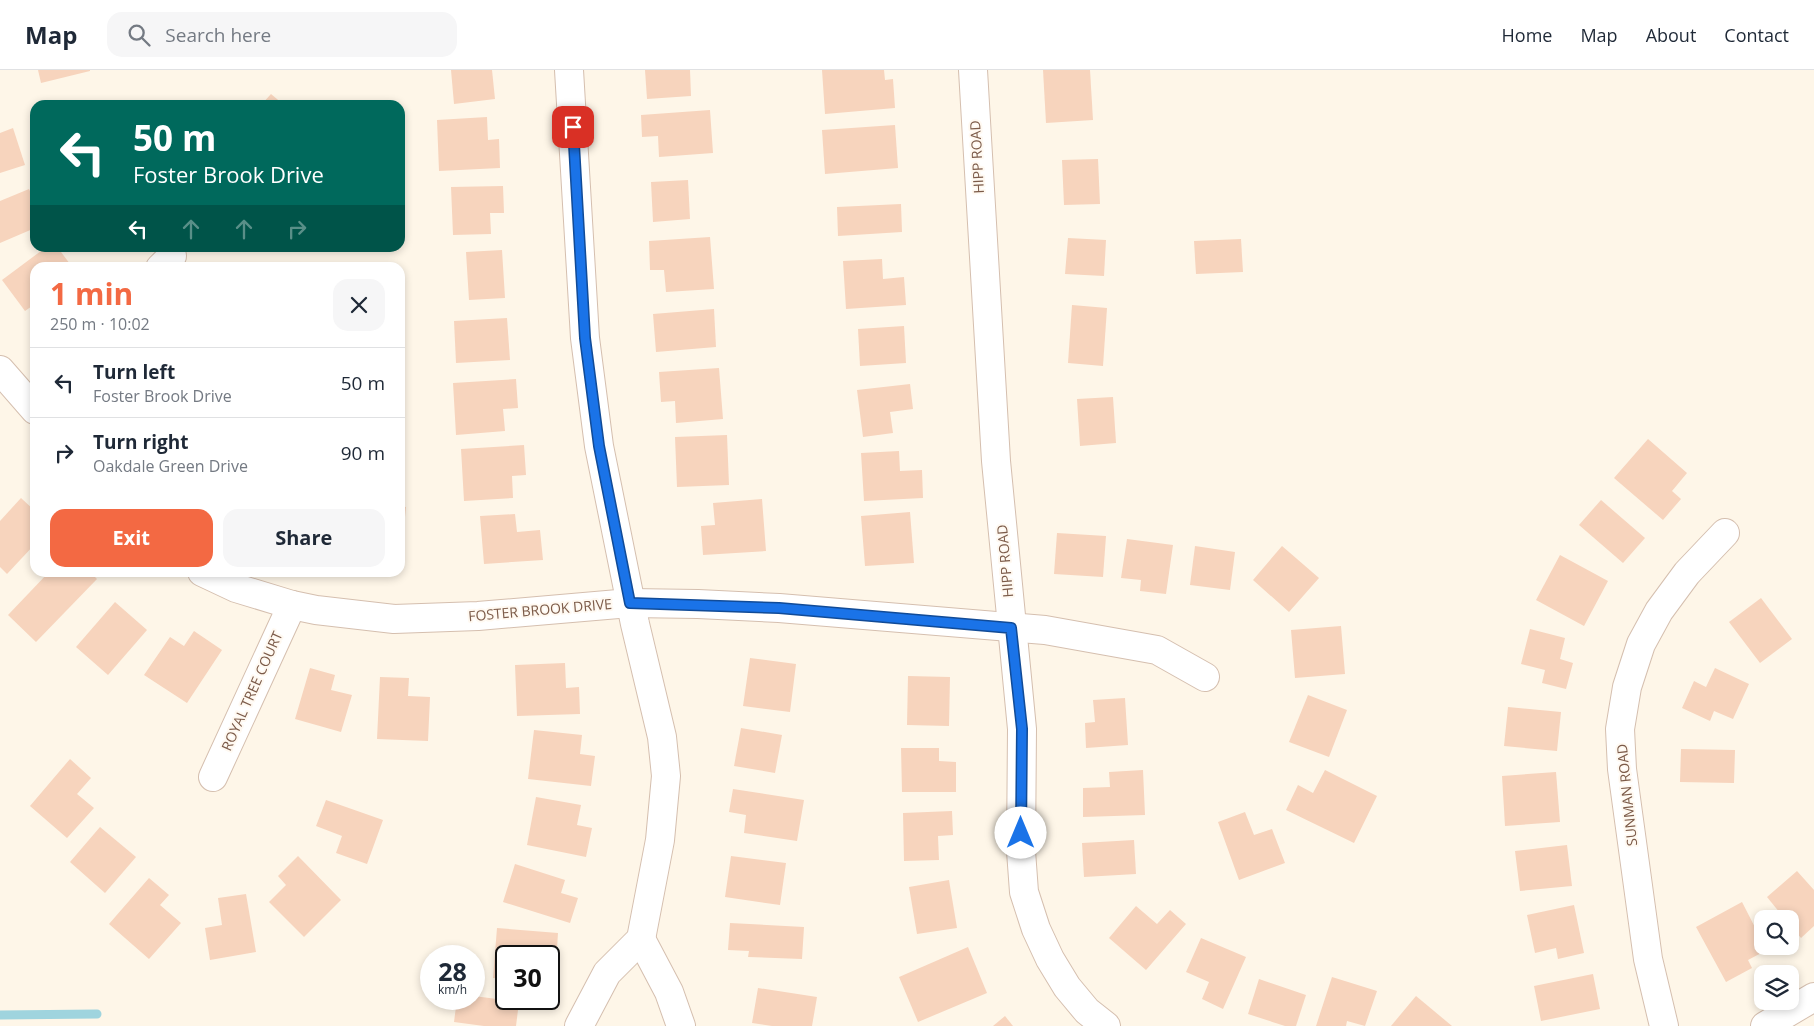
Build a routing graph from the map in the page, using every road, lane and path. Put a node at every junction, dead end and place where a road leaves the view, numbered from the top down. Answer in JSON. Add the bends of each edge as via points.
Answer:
{"nodes":[{"id":1,"x":569,"y":70,"type":"edge"},
{"id":2,"x":973,"y":70,"type":"edge"},
{"id":3,"x":0,"y":370,"type":"edge"},
{"id":4,"x":30,"y":395,"type":"edge"},
{"id":5,"x":1725,"y":533,"type":"dead end"},
{"id":6,"x":213,"y":577,"type":"edge"},
{"id":7,"x":630,"y":603,"type":"junction"},
{"id":8,"x":292,"y":604,"type":"junction"},
{"id":9,"x":1011,"y":628,"type":"junction"},
{"id":10,"x":1205,"y":676,"type":"dead end"},
{"id":11,"x":213,"y":778,"type":"dead end"},
{"id":12,"x":641,"y":939,"type":"junction"},
{"id":13,"x":1814,"y":998,"type":"edge"},
{"id":14,"x":579,"y":1026,"type":"edge"},
{"id":15,"x":681,"y":1026,"type":"edge"},
{"id":16,"x":1106,"y":1026,"type":"edge"},
{"id":17,"x":1664,"y":1026,"type":"edge"},
{"id":18,"x":1765,"y":1026,"type":"edge"}],
"edges":[{"from":1,"to":7,"type":"street","via":[[585,338],[599,446]]},
{"from":2,"to":9,"type":"street","name":"HIPP ROAD","via":[[996,461]]},
{"from":3,"to":4,"type":"street"},
{"from":5,"to":17,"type":"street","name":"SUNMAN ROAD","via":[[1687,573],[1659,611],[1641,644],[1627,687],[1620,729],[1622,769],[1648,959]]},
{"from":6,"to":8,"type":"street","name":"FOSTER BROOK DRIVE","via":[[236,588]]},
{"from":7,"to":8,"type":"street","name":"FOSTER BROOK DRIVE","via":[[478,616],[394,619]]},
{"from":7,"to":9,"type":"street","name":"FOSTER BROOK DRIVE","via":[[779,608]]},
{"from":7,"to":12,"type":"street","via":[[662,736],[666,776],[660,840]]},
{"from":8,"to":11,"type":"street","name":"ROYAL TREE COURT"},
{"from":9,"to":10,"type":"street","name":"FOSTER BROOK DRIVE","via":[[1045,630],[1157,650]]},
{"from":9,"to":16,"type":"street","name":"HIPP ROAD","via":[[1022,729],[1024,892],[1036,929],[1062,980],[1087,1011]]},
{"from":12,"to":14,"type":"street","via":[[607,973]]},
{"from":12,"to":15,"type":"street","via":[[670,992]]},
{"from":13,"to":18,"type":"street"}]}
